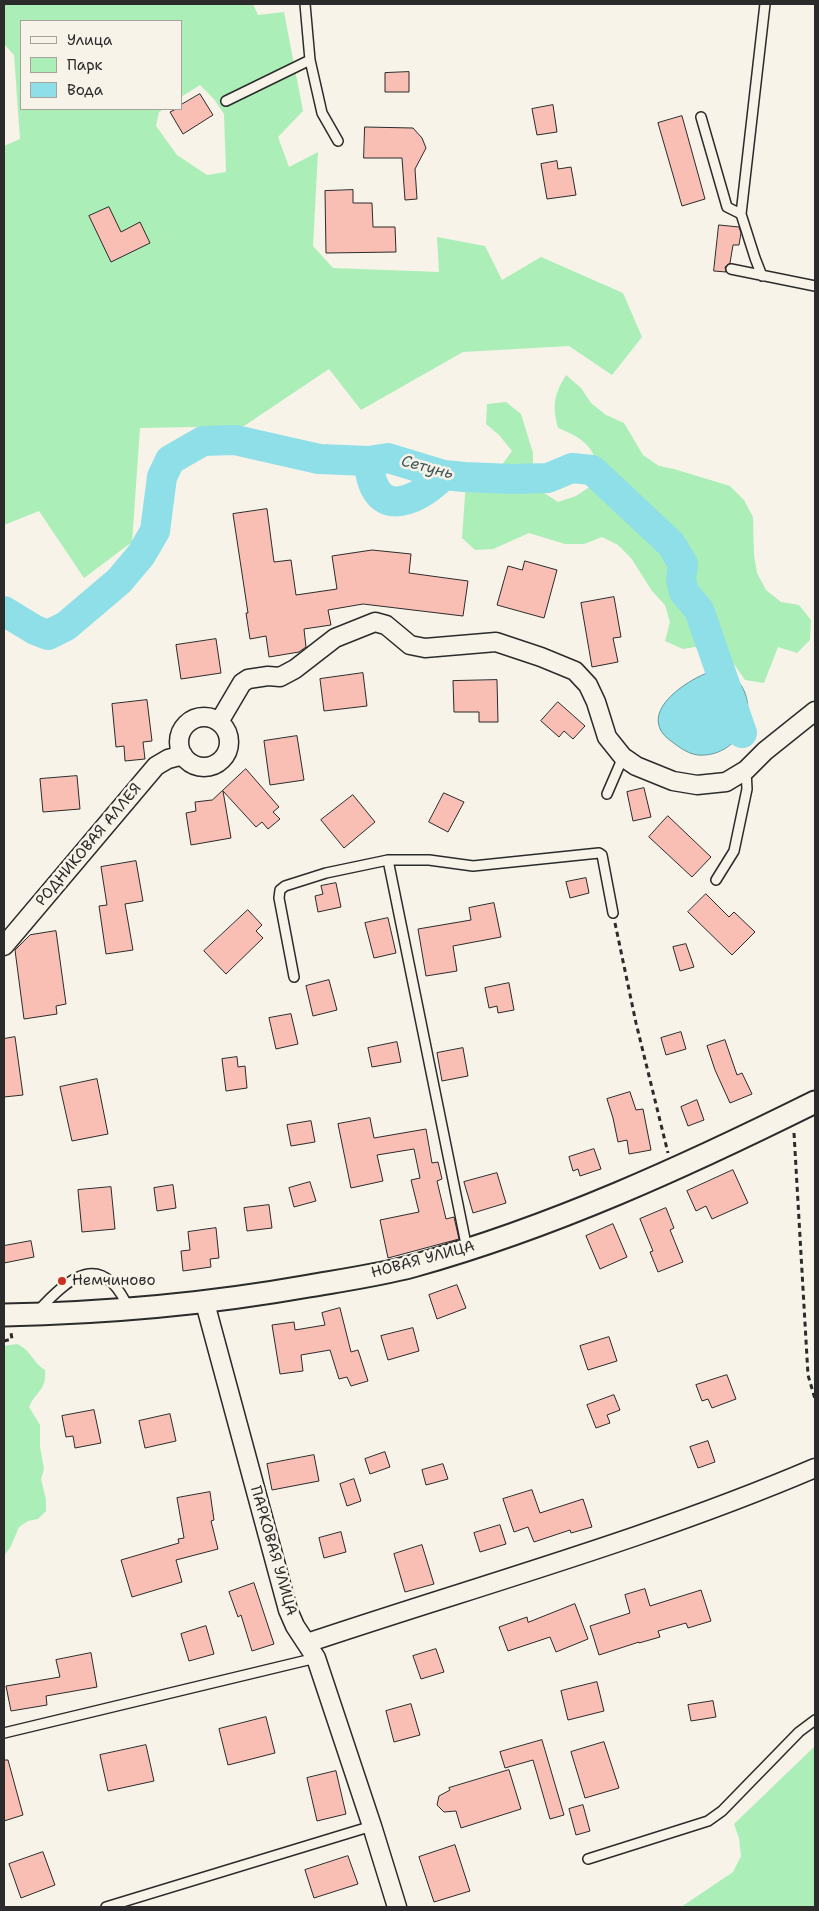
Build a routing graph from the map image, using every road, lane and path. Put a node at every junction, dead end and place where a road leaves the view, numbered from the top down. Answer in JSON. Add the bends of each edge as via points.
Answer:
{"nodes":[{"id":1,"x":304,"y":4,"type":"edge"},
{"id":2,"x":765,"y":4,"type":"edge"},
{"id":3,"x":310,"y":60,"type":"junction"},
{"id":4,"x":226,"y":102,"type":"dead end"},
{"id":5,"x":701,"y":117,"type":"dead end"},
{"id":6,"x":338,"y":141,"type":"dead end"},
{"id":7,"x":741,"y":214,"type":"junction"},
{"id":8,"x":732,"y":269,"type":"dead end"},
{"id":9,"x":762,"y":276,"type":"junction"},
{"id":10,"x":815,"y":286,"type":"edge"},
{"id":11,"x":815,"y":711,"type":"edge"},
{"id":12,"x":220,"y":722,"type":"junction"},
{"id":13,"x":183,"y":755,"type":"junction"},
{"id":14,"x":623,"y":757,"type":"junction"},
{"id":15,"x":746,"y":770,"type":"junction"},
{"id":16,"x":607,"y":794,"type":"dead end"},
{"id":17,"x":388,"y":860,"type":"junction"},
{"id":18,"x":716,"y":880,"type":"dead end"},
{"id":19,"x":613,"y":913,"type":"joint"},
{"id":20,"x":4,"y":946,"type":"edge"},
{"id":21,"x":294,"y":977,"type":"dead end"},
{"id":22,"x":815,"y":1102,"type":"edge"},
{"id":23,"x":792,"y":1113,"type":"junction"},
{"id":24,"x":670,"y":1158,"type":"dead end"},
{"id":25,"x":467,"y":1249,"type":"junction"},
{"id":26,"x":205,"y":1303,"type":"junction"},
{"id":27,"x":129,"y":1309,"type":"junction"},
{"id":28,"x":34,"y":1315,"type":"junction"},
{"id":29,"x":8,"y":1321,"type":"edge"},
{"id":30,"x":4,"y":1341,"type":"edge"},
{"id":31,"x":815,"y":1399,"type":"edge"},
{"id":32,"x":815,"y":1468,"type":"edge"},
{"id":33,"x":307,"y":1643,"type":"junction"},
{"id":34,"x":316,"y":1658,"type":"junction"},
{"id":35,"x":815,"y":1720,"type":"edge"},
{"id":36,"x":4,"y":1734,"type":"edge"},
{"id":37,"x":372,"y":1826,"type":"junction"},
{"id":38,"x":588,"y":1859,"type":"dead end"},
{"id":39,"x":106,"y":1907,"type":"edge"},
{"id":40,"x":397,"y":1907,"type":"edge"}],
"edges":[{"from":1,"to":3,"type":"lane"},
{"from":2,"to":7,"type":"lane"},
{"from":3,"to":4,"type":"lane"},
{"from":3,"to":6,"type":"lane","via":[[322,113]]},
{"from":5,"to":7,"type":"lane","via":[[727,207]]},
{"from":7,"to":9,"type":"lane"},
{"from":8,"to":9,"type":"lane"},
{"from":9,"to":10,"type":"lane"},
{"from":11,"to":15,"type":"street"},
{"from":12,"to":13,"type":"street","via":[[200,717],[191,720],[180,736],[179,746]]},
{"from":12,"to":13,"type":"street","via":[[230,739],[225,758],[208,768],[189,763]]},
{"from":12,"to":14,"type":"street","via":[[242,683],[248,679],[280,677],[335,638],[376,622],[386,625],[410,645],[425,648],[496,642],[575,671],[588,685],[607,737]]},
{"from":13,"to":20,"type":"street","name":"РОДНИКОВАЯ АЛЛЕЯ","via":[[156,766]]},
{"from":14,"to":15,"type":"street","via":[[673,781],[697,784],[726,782]]},
{"from":14,"to":16,"type":"lane"},
{"from":15,"to":18,"type":"lane","via":[[747,790],[734,851]]},
{"from":17,"to":19,"type":"lane","via":[[429,860],[473,866],[599,853],[605,863]]},
{"from":17,"to":21,"type":"lane","via":[[326,873],[280,890]]},
{"from":17,"to":25,"type":"lane"},
{"from":19,"to":24,"type":"path","via":[[636,1023]]},
{"from":22,"to":23,"type":"street","name":"НОВАЯ УЛИЦА"},
{"from":23,"to":25,"type":"street","name":"НОВАЯ УЛИЦА","via":[[678,1168],[569,1214]]},
{"from":23,"to":31,"type":"path","via":[[808,1375]]},
{"from":25,"to":26,"type":"street","name":"НОВАЯ УЛИЦА","via":[[353,1279]]},
{"from":26,"to":27,"type":"street","name":"НОВАЯ УЛИЦА"},
{"from":26,"to":33,"type":"street","name":"ПАРКОВАЯ УЛИЦА","via":[[288,1610]]},
{"from":27,"to":28,"type":"street","name":"НОВАЯ УЛИЦА"},
{"from":27,"to":28,"type":"lane","via":[[121,1290],[96,1273],[80,1275],[54,1293]]},
{"from":28,"to":29,"type":"street","name":"НОВАЯ УЛИЦА"},
{"from":29,"to":30,"type":"path","via":[[12,1339]]},
{"from":32,"to":33,"type":"street","via":[[760,1492],[616,1542]]},
{"from":33,"to":34,"type":"street","name":"ПАРКОВАЯ УЛИЦА"},
{"from":34,"to":36,"type":"lane"},
{"from":34,"to":37,"type":"street","name":"ПАРКОВАЯ УЛИЦА"},
{"from":35,"to":38,"type":"lane","via":[[708,1821]]},
{"from":37,"to":39,"type":"lane"},
{"from":37,"to":40,"type":"street","name":"ПАРКОВАЯ УЛИЦА"}]}
